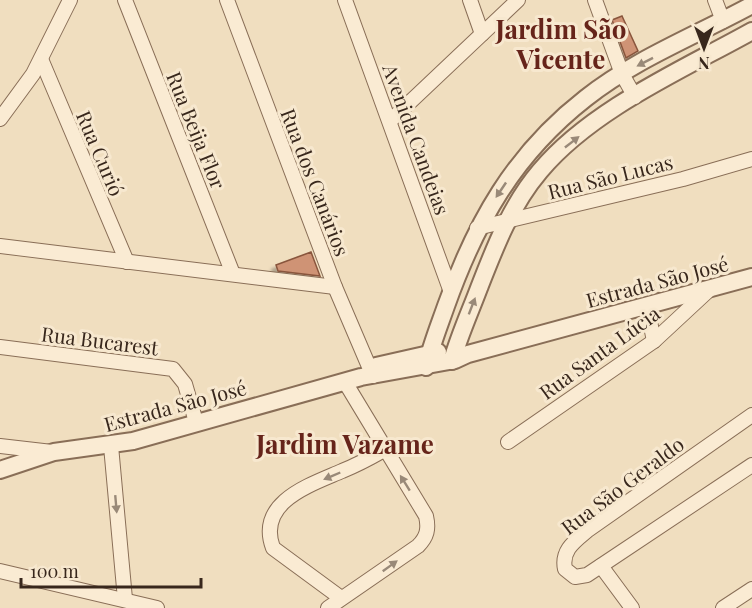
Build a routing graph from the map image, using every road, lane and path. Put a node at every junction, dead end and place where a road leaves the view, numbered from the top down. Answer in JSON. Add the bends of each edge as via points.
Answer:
{"nodes":[{"id":1,"x":70,"y":0,"type":"edge"},
{"id":2,"x":125,"y":0,"type":"edge"},
{"id":3,"x":227,"y":0,"type":"edge"},
{"id":4,"x":345,"y":0,"type":"edge"},
{"id":5,"x":470,"y":0,"type":"edge"},
{"id":6,"x":518,"y":0,"type":"edge"},
{"id":7,"x":595,"y":0,"type":"edge"},
{"id":8,"x":715,"y":0,"type":"edge"},
{"id":9,"x":752,"y":5,"type":"edge"},
{"id":10,"x":723,"y":21,"type":"junction"},
{"id":11,"x":752,"y":31,"type":"edge"},
{"id":12,"x":482,"y":34,"type":"junction"},
{"id":13,"x":41,"y":59,"type":"junction"},
{"id":14,"x":622,"y":74,"type":"junction"},
{"id":15,"x":635,"y":97,"type":"junction"},
{"id":16,"x":0,"y":119,"type":"edge"},
{"id":17,"x":390,"y":122,"type":"junction"},
{"id":18,"x":752,"y":159,"type":"edge"},
{"id":19,"x":507,"y":222,"type":"junction"},
{"id":20,"x":477,"y":228,"type":"junction"},
{"id":21,"x":0,"y":246,"type":"edge"},
{"id":22,"x":127,"y":262,"type":"junction"},
{"id":23,"x":233,"y":274,"type":"junction"},
{"id":24,"x":752,"y":277,"type":"edge"},
{"id":25,"x":335,"y":286,"type":"junction"},
{"id":26,"x":710,"y":289,"type":"junction"},
{"id":27,"x":451,"y":292,"type":"junction"},
{"id":28,"x":647,"y":307,"type":"junction"},
{"id":29,"x":654,"y":341,"type":"junction"},
{"id":30,"x":0,"y":347,"type":"edge"},
{"id":31,"x":458,"y":355,"type":"junction"},
{"id":32,"x":428,"y":360,"type":"junction"},
{"id":33,"x":362,"y":376,"type":"junction"},
{"id":34,"x":752,"y":415,"type":"edge"},
{"id":35,"x":196,"y":422,"type":"junction"},
{"id":36,"x":508,"y":442,"type":"dead end"},
{"id":37,"x":0,"y":446,"type":"edge"},
{"id":38,"x":111,"y":446,"type":"junction"},
{"id":39,"x":384,"y":450,"type":"junction"},
{"id":40,"x":54,"y":452,"type":"junction"},
{"id":41,"x":752,"y":465,"type":"edge"},
{"id":42,"x":0,"y":470,"type":"edge"},
{"id":43,"x":601,"y":567,"type":"junction"},
{"id":44,"x":0,"y":571,"type":"edge"},
{"id":45,"x":752,"y":589,"type":"edge"},
{"id":46,"x":341,"y":598,"type":"junction"},
{"id":47,"x":125,"y":599,"type":"junction"},
{"id":48,"x":157,"y":608,"type":"edge"},
{"id":49,"x":328,"y":608,"type":"edge"},
{"id":50,"x":632,"y":608,"type":"edge"},
{"id":51,"x":723,"y":608,"type":"edge"}],
"edges":[{"from":1,"to":13,"type":"street"},
{"from":2,"to":23,"type":"street","name":"Rua Beija Flor"},
{"from":3,"to":25,"type":"street","name":"Rua dos Canários"},
{"from":4,"to":17,"type":"street","name":"Avenida Candeias"},
{"from":5,"to":12,"type":"street"},
{"from":6,"to":12,"type":"street"},
{"from":7,"to":14,"type":"street"},
{"from":8,"to":10,"type":"street"},
{"from":9,"to":10,"type":"street"},
{"from":10,"to":14,"type":"street","one_way":true},
{"from":11,"to":15,"type":"street"},
{"from":12,"to":17,"type":"street"},
{"from":13,"to":16,"type":"street"},
{"from":13,"to":22,"type":"street","name":"Rua Curió"},
{"from":14,"to":15,"type":"street"},
{"from":14,"to":20,"type":"street","one_way":true,"via":[[546,133],[509,178]]},
{"from":19,"to":15,"type":"street","one_way":true,"via":[[534,179],[558,153]]},
{"from":17,"to":27,"type":"street","name":"Avenida Candeias"},
{"from":18,"to":19,"type":"street","name":"Rua São Lucas"},
{"from":19,"to":20,"type":"street","name":"Rua São Lucas"},
{"from":31,"to":19,"type":"street","one_way":true,"via":[[488,262]]},
{"from":20,"to":27,"type":"street"},
{"from":21,"to":22,"type":"street"},
{"from":22,"to":23,"type":"street"},
{"from":23,"to":25,"type":"street"},
{"from":24,"to":26,"type":"street","name":"Estrada São José"},
{"from":25,"to":33,"type":"street","name":"Rua dos Canários"},
{"from":26,"to":28,"type":"street","name":"Estrada São José"},
{"from":26,"to":29,"type":"street","name":"Rua Santa Lúcia"},
{"from":27,"to":32,"type":"street"},
{"from":28,"to":29,"type":"street"},
{"from":28,"to":31,"type":"street","name":"Estrada São José"},
{"from":29,"to":36,"type":"street","name":"Rua Santa Lúcia"},
{"from":30,"to":35,"type":"street","name":"Rua Bucarest","via":[[173,369],[185,384]]},
{"from":31,"to":32,"type":"street","name":"Estrada São José"},
{"from":32,"to":33,"type":"street","name":"Estrada São José"},
{"from":33,"to":35,"type":"street","name":"Estrada São José"},
{"from":33,"to":39,"type":"street","name":"Rua dos Canários"},
{"from":34,"to":43,"type":"street","name":"Rua São Geraldo","via":[[588,530],[565,554],[564,570],[575,577]]},
{"from":35,"to":38,"type":"street","name":"Estrada São José"},
{"from":37,"to":40,"type":"street"},
{"from":38,"to":40,"type":"street","name":"Estrada São José"},
{"from":38,"to":47,"type":"street","one_way":true},
{"from":46,"to":39,"type":"street","one_way":true,"via":[[424,540],[428,528],[426,516]]},
{"from":39,"to":46,"type":"street","one_way":true,"via":[[290,495],[273,518],[273,548]]},
{"from":40,"to":42,"type":"street","name":"Estrada São José"},
{"from":41,"to":43,"type":"street","name":"Rua São Geraldo"},
{"from":43,"to":50,"type":"street"},
{"from":44,"to":47,"type":"street"},
{"from":45,"to":51,"type":"street"},
{"from":46,"to":49,"type":"street"},
{"from":47,"to":48,"type":"street"}]}
